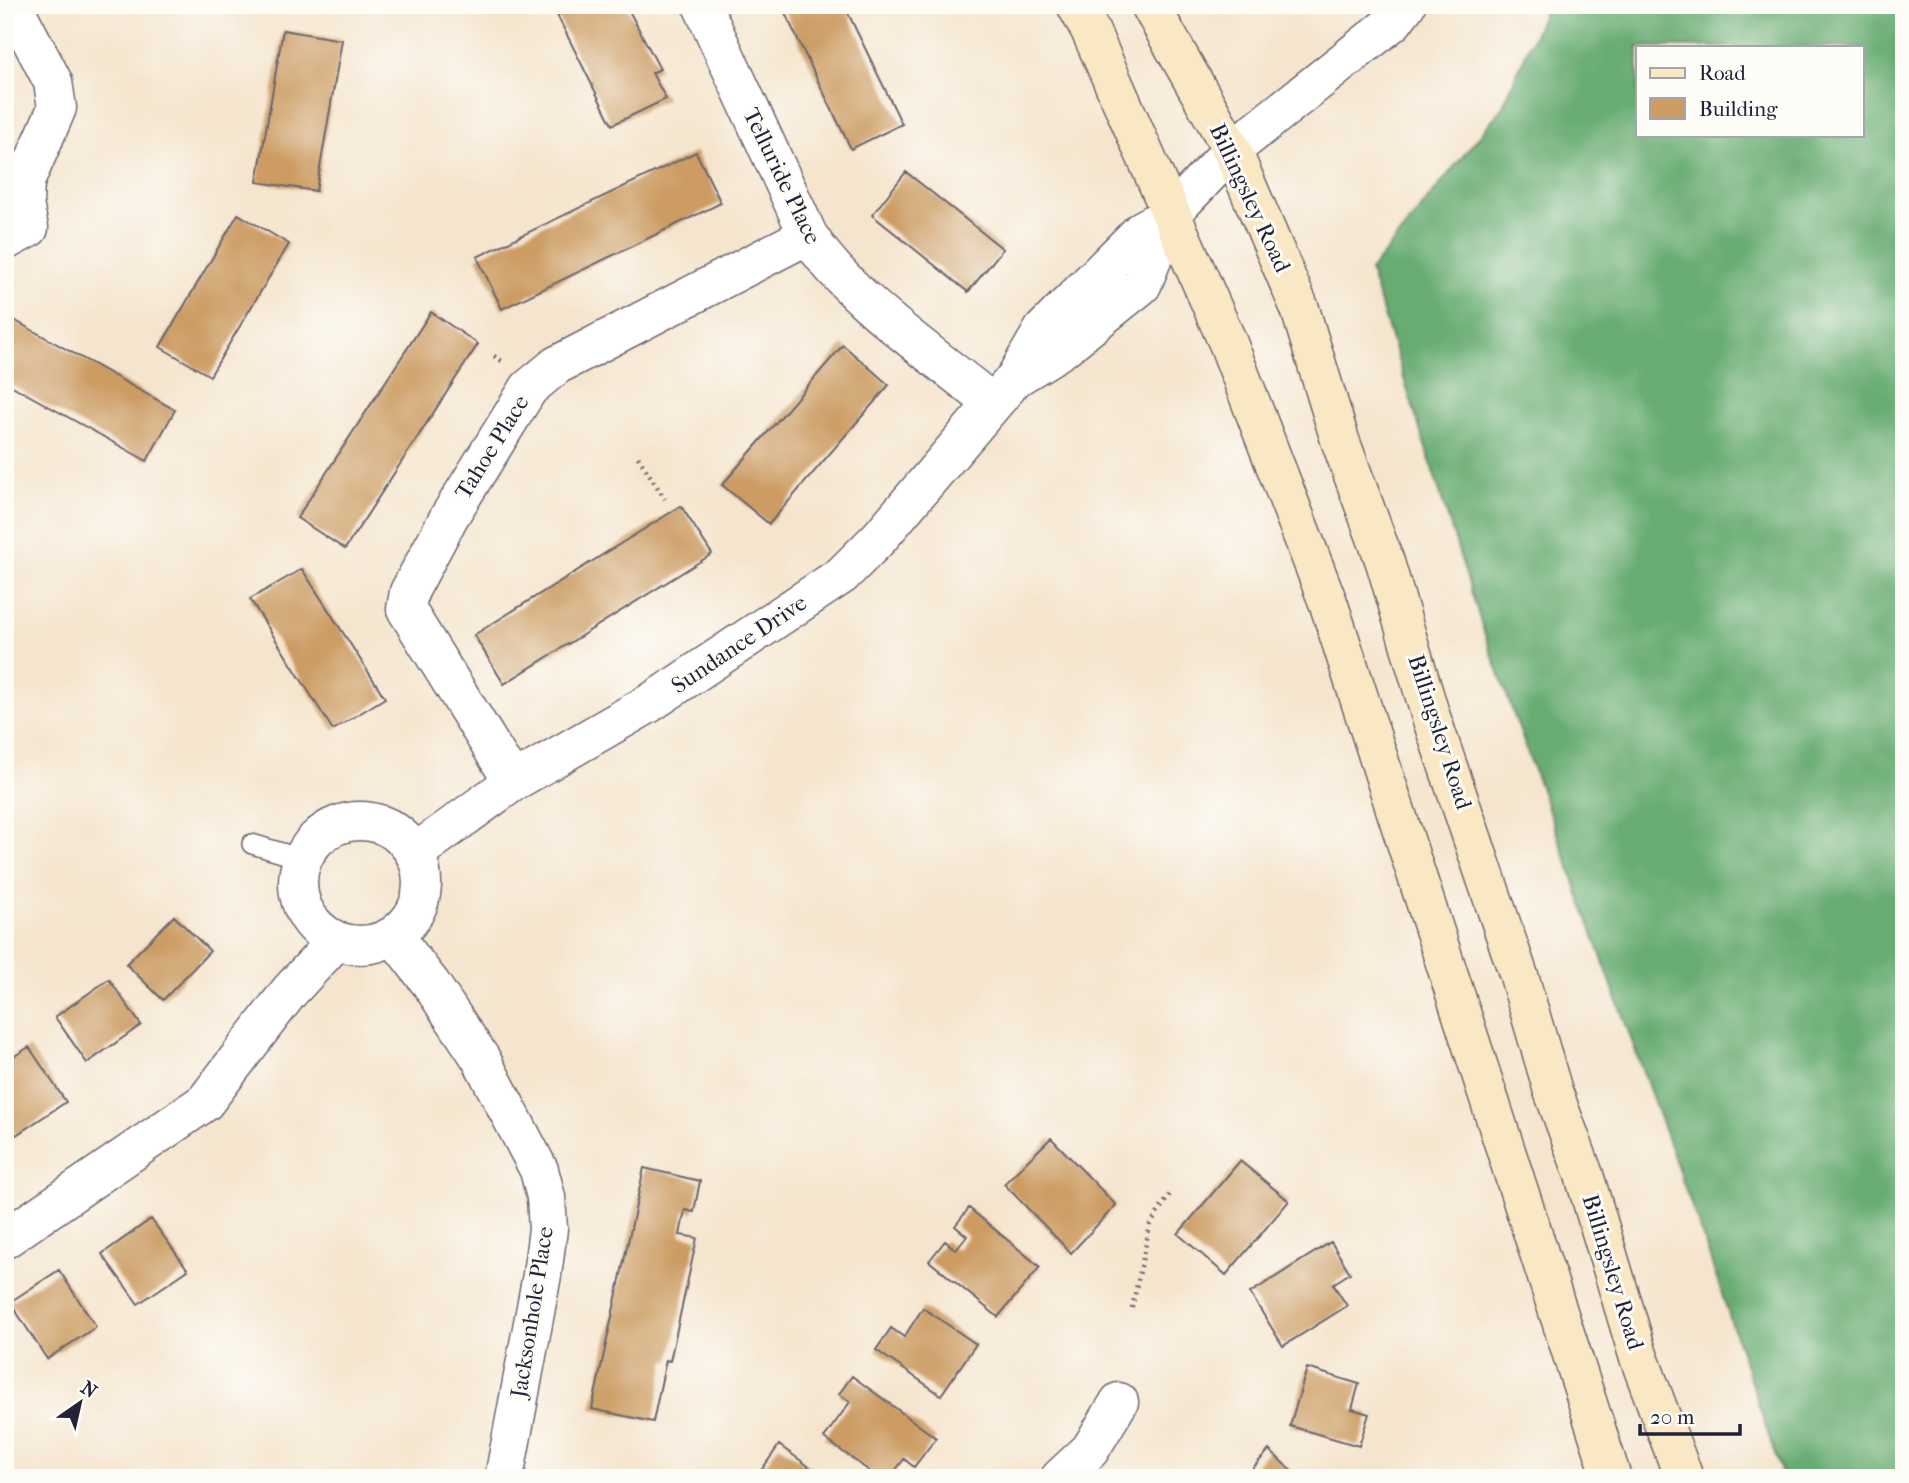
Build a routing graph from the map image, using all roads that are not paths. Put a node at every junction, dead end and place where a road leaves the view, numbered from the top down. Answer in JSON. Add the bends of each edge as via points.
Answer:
{"nodes":[{"id":1,"x":13,"y":5,"type":"edge"},
{"id":2,"x":702,"y":5,"type":"edge"},
{"id":3,"x":1076,"y":5,"type":"edge"},
{"id":4,"x":1150,"y":5,"type":"edge"},
{"id":5,"x":1406,"y":5,"type":"edge"},
{"id":6,"x":1232,"y":150,"type":"junction"},
{"id":7,"x":1170,"y":215,"type":"junction"},
{"id":8,"x":17,"y":234,"type":"edge"},
{"id":9,"x":808,"y":235,"type":"junction"},
{"id":10,"x":1004,"y":391,"type":"junction"},
{"id":11,"x":513,"y":782,"type":"junction"},
{"id":12,"x":252,"y":844,"type":"dead end"},
{"id":13,"x":415,"y":853,"type":"junction"},
{"id":14,"x":302,"y":859,"type":"junction"},
{"id":15,"x":394,"y":936,"type":"junction"},
{"id":16,"x":335,"y":941,"type":"junction"},
{"id":17,"x":5,"y":1239,"type":"edge"},
{"id":18,"x":1119,"y":1402,"type":"dead end"},
{"id":19,"x":504,"y":1478,"type":"edge"},
{"id":20,"x":1060,"y":1478,"type":"edge"},
{"id":21,"x":1612,"y":1478,"type":"edge"},
{"id":22,"x":1684,"y":1478,"type":"edge"}],
"edges":[{"from":1,"to":8,"type":"street","via":[[53,82],[58,107],[25,182]]},
{"from":2,"to":9,"type":"street","name":"Telluride Place"},
{"from":3,"to":7,"type":"main road"},
{"from":4,"to":6,"type":"main road","name":"Billingsley Road"},
{"from":5,"to":6,"type":"street","name":"Sundance Drive","via":[[1393,22]]},
{"from":6,"to":7,"type":"street","name":"Sundance Drive"},
{"from":6,"to":22,"type":"main road","name":"Billingsley Road","via":[[1300,309],[1584,1175],[1637,1355]]},
{"from":7,"to":10,"type":"street","name":"Sundance Drive","via":[[1142,285]]},
{"from":7,"to":21,"type":"main road","via":[[1228,343],[1329,605]]},
{"from":9,"to":10,"type":"street","name":"Telluride Place","via":[[843,280]]},
{"from":9,"to":11,"type":"street","name":"Tahoe Place","via":[[557,365],[536,382],[430,551],[409,592],[410,619]]},
{"from":10,"to":11,"type":"street","name":"Sundance Drive","via":[[842,575],[650,703]]},
{"from":11,"to":13,"type":"street","name":"Sundance Drive"},
{"from":12,"to":14,"type":"lane"},
{"from":13,"to":14,"type":"street","via":[[402,836],[362,820],[321,833]]},
{"from":13,"to":15,"type":"street","via":[[422,881],[417,908]]},
{"from":14,"to":16,"type":"street","via":[[297,891],[304,911],[317,929]]},
{"from":15,"to":16,"type":"street","via":[[375,944]]},
{"from":15,"to":19,"type":"street","name":"Jacksonhole Place","via":[[481,1059],[539,1170],[546,1197],[548,1229],[542,1275]]},
{"from":16,"to":17,"type":"street","via":[[289,992],[205,1102]]},
{"from":18,"to":20,"type":"street","via":[[1090,1450]]}]}
